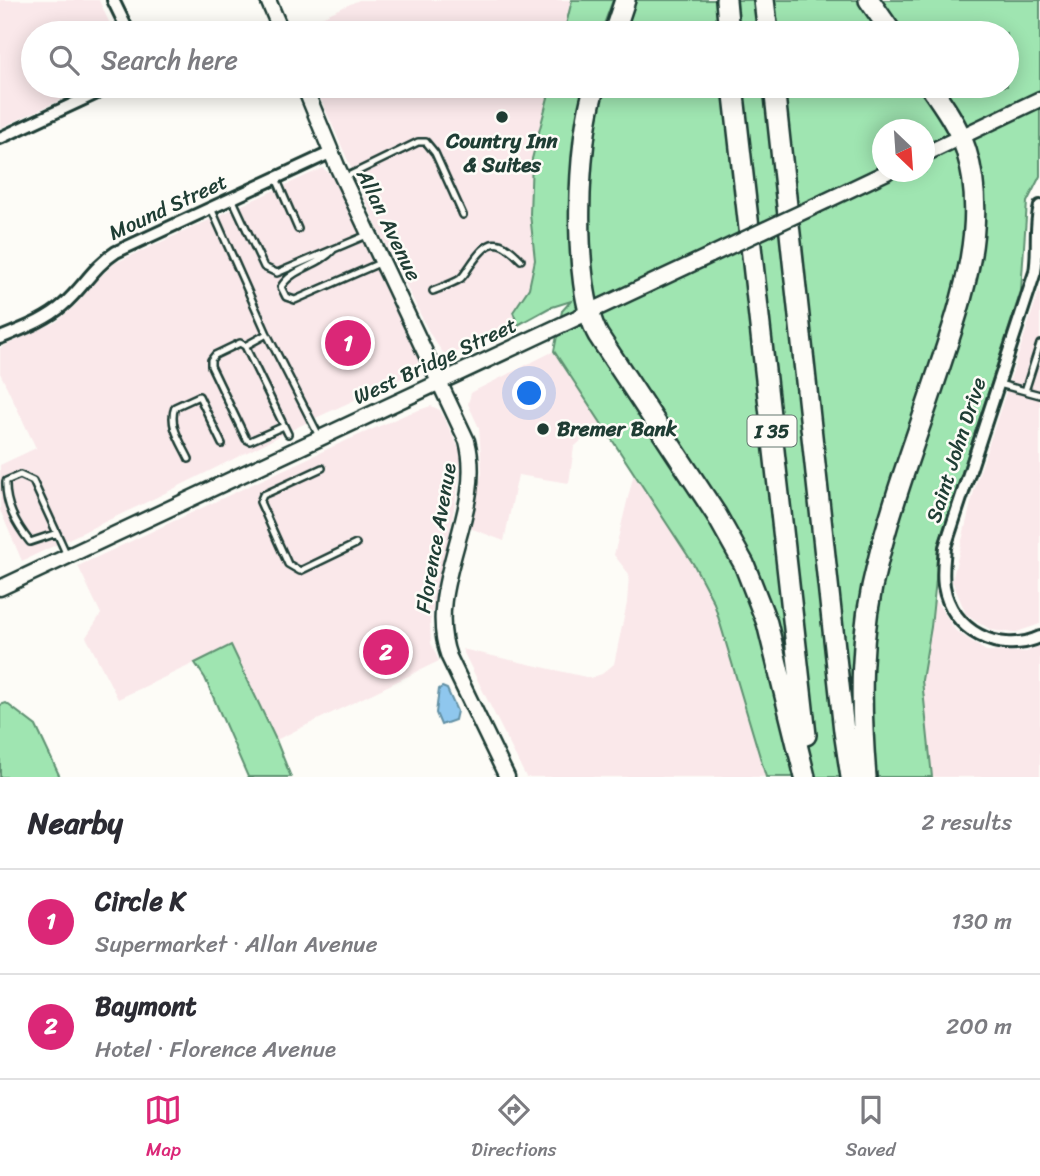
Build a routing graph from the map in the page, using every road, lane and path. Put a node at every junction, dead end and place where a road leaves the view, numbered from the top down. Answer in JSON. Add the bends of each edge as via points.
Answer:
{"nodes":[{"id":1,"x":114,"y":0,"type":"edge"},
{"id":2,"x":268,"y":0,"type":"edge"},
{"id":3,"x":625,"y":0,"type":"edge"},
{"id":4,"x":726,"y":0,"type":"edge"},
{"id":5,"x":764,"y":0,"type":"edge"},
{"id":6,"x":869,"y":0,"type":"edge"},
{"id":7,"x":124,"y":21,"type":"edge"},
{"id":8,"x":277,"y":21,"type":"edge"},
{"id":9,"x":618,"y":21,"type":"edge"},
{"id":10,"x":728,"y":21,"type":"edge"},
{"id":11,"x":767,"y":21,"type":"edge"},
{"id":12,"x":884,"y":21,"type":"edge"},
{"id":13,"x":86,"y":98,"type":"edge"},
{"id":14,"x":309,"y":98,"type":"edge"},
{"id":15,"x":592,"y":98,"type":"edge"},
{"id":16,"x":734,"y":98,"type":"edge"},
{"id":17,"x":775,"y":98,"type":"edge"},
{"id":18,"x":938,"y":98,"type":"edge"},
{"id":19,"x":1040,"y":99,"type":"edge"},
{"id":20,"x":961,"y":137,"type":"junction"},
{"id":21,"x":0,"y":138,"type":"edge"},
{"id":22,"x":935,"y":149,"type":"edge"},
{"id":23,"x":332,"y":152,"type":"junction"},
{"id":24,"x":276,"y":178,"type":"junction"},
{"id":25,"x":344,"y":178,"type":"junction"},
{"id":26,"x":872,"y":179,"type":"edge"},
{"id":27,"x":232,"y":198,"type":"junction"},
{"id":28,"x":1040,"y":206,"type":"edge"},
{"id":29,"x":211,"y":208,"type":"junction"},
{"id":30,"x":463,"y":215,"type":"dead end"},
{"id":31,"x":298,"y":229,"type":"dead end"},
{"id":32,"x":370,"y":233,"type":"junction"},
{"id":33,"x":335,"y":247,"type":"junction"},
{"id":34,"x":521,"y":260,"type":"dead end"},
{"id":35,"x":383,"y":261,"type":"junction"},
{"id":36,"x":433,"y":291,"type":"dead end"},
{"id":37,"x":587,"y":313,"type":"junction"},
{"id":38,"x":267,"y":334,"type":"junction"},
{"id":39,"x":0,"y":338,"type":"edge"},
{"id":40,"x":1040,"y":344,"type":"edge"},
{"id":41,"x":245,"y":346,"type":"junction"},
{"id":42,"x":441,"y":382,"type":"junction"},
{"id":43,"x":998,"y":384,"type":"junction"},
{"id":44,"x":1025,"y":391,"type":"junction"},
{"id":45,"x":1040,"y":395,"type":"edge"},
{"id":46,"x":284,"y":426,"type":"junction"},
{"id":47,"x":288,"y":434,"type":"dead end"},
{"id":48,"x":320,"y":439,"type":"junction"},
{"id":49,"x":222,"y":444,"type":"dead end"},
{"id":50,"x":189,"y":459,"type":"dead end"},
{"id":51,"x":321,"y":468,"type":"dead end"},
{"id":52,"x":57,"y":533,"type":"junction"},
{"id":53,"x":356,"y":544,"type":"dead end"},
{"id":54,"x":68,"y":556,"type":"junction"},
{"id":55,"x":0,"y":588,"type":"edge"},
{"id":56,"x":1040,"y":637,"type":"edge"},
{"id":57,"x":507,"y":777,"type":"edge"},
{"id":58,"x":805,"y":777,"type":"edge"},
{"id":59,"x":812,"y":777,"type":"edge"},
{"id":60,"x":851,"y":777,"type":"edge"},
{"id":61,"x":866,"y":777,"type":"edge"}],
"edges":[{"from":1,"to":7,"type":"street"},
{"from":2,"to":8,"type":"main road"},
{"from":3,"to":9,"type":"highway"},
{"from":4,"to":10,"type":"highway"},
{"from":5,"to":11,"type":"highway"},
{"from":6,"to":12,"type":"highway"},
{"from":13,"to":21,"type":"street"},
{"from":14,"to":23,"type":"main road","name":"Allan Avenue"},
{"from":15,"to":37,"type":"highway","via":[[580,191]]},
{"from":16,"to":59,"type":"highway","number":"I 35"},
{"from":17,"to":60,"type":"highway","number":"I 35"},
{"from":18,"to":20,"type":"highway"},
{"from":19,"to":20,"type":"main road"},
{"from":20,"to":22,"type":"main road"},
{"from":20,"to":61,"type":"highway","via":[[972,184],[971,256],[870,594],[862,670]]},
{"from":23,"to":24,"type":"street","name":"Mound Street"},
{"from":23,"to":25,"type":"main road","name":"Allan Avenue"},
{"from":24,"to":27,"type":"street","name":"Mound Street"},
{"from":24,"to":31,"type":"lane"},
{"from":25,"to":30,"type":"lane","via":[[426,142]]},
{"from":25,"to":32,"type":"main road","name":"Allan Avenue"},
{"from":26,"to":37,"type":"main road","name":"West Bridge Street","bridge":true},
{"from":27,"to":29,"type":"street","name":"Mound Street"},
{"from":27,"to":33,"type":"lane","via":[[264,267],[277,273]]},
{"from":28,"to":43,"type":"street","name":"Saint John Drive","via":[[1035,272]]},
{"from":29,"to":38,"type":"lane"},
{"from":29,"to":39,"type":"street","name":"Mound Street","via":[[116,252],[60,307]]},
{"from":32,"to":33,"type":"lane"},
{"from":32,"to":35,"type":"main road","name":"Allan Avenue"},
{"from":33,"to":35,"type":"lane","via":[[325,259],[286,278],[281,287],[286,297],[295,300]]},
{"from":34,"to":36,"type":"lane","via":[[509,247],[489,243],[461,279]]},
{"from":35,"to":42,"type":"main road","name":"Allan Avenue"},
{"from":37,"to":42,"type":"main road","name":"West Bridge Street"},
{"from":37,"to":58,"type":"highway","via":[[744,564],[767,624]]},
{"from":38,"to":41,"type":"lane"},
{"from":38,"to":48,"type":"lane"},
{"from":40,"to":44,"type":"lane"},
{"from":41,"to":46,"type":"lane"},
{"from":41,"to":46,"type":"lane","via":[[240,344],[211,360],[240,427],[250,441]]},
{"from":42,"to":48,"type":"main road","name":"West Bridge Street"},
{"from":42,"to":57,"type":"main road","name":"Florence Avenue","via":[[471,458],[470,482],[442,610],[443,639]]},
{"from":43,"to":44,"type":"lane"},
{"from":43,"to":56,"type":"street","name":"Saint John Drive","via":[[945,547],[944,587],[960,621],[983,638],[1009,644]]},
{"from":44,"to":45,"type":"lane"},
{"from":46,"to":47,"type":"lane"},
{"from":48,"to":54,"type":"main road","name":"West Bridge Street"},
{"from":49,"to":50,"type":"lane","via":[[200,396],[190,398],[175,407],[171,417]]},
{"from":51,"to":53,"type":"lane","via":[[264,495],[260,502],[288,564],[300,570]]},
{"from":52,"to":52,"type":"lane","via":[[33,481],[20,475],[6,481],[6,498],[30,542]]},
{"from":52,"to":54,"type":"lane"},
{"from":54,"to":55,"type":"main road","name":"West Bridge Street"}]}
